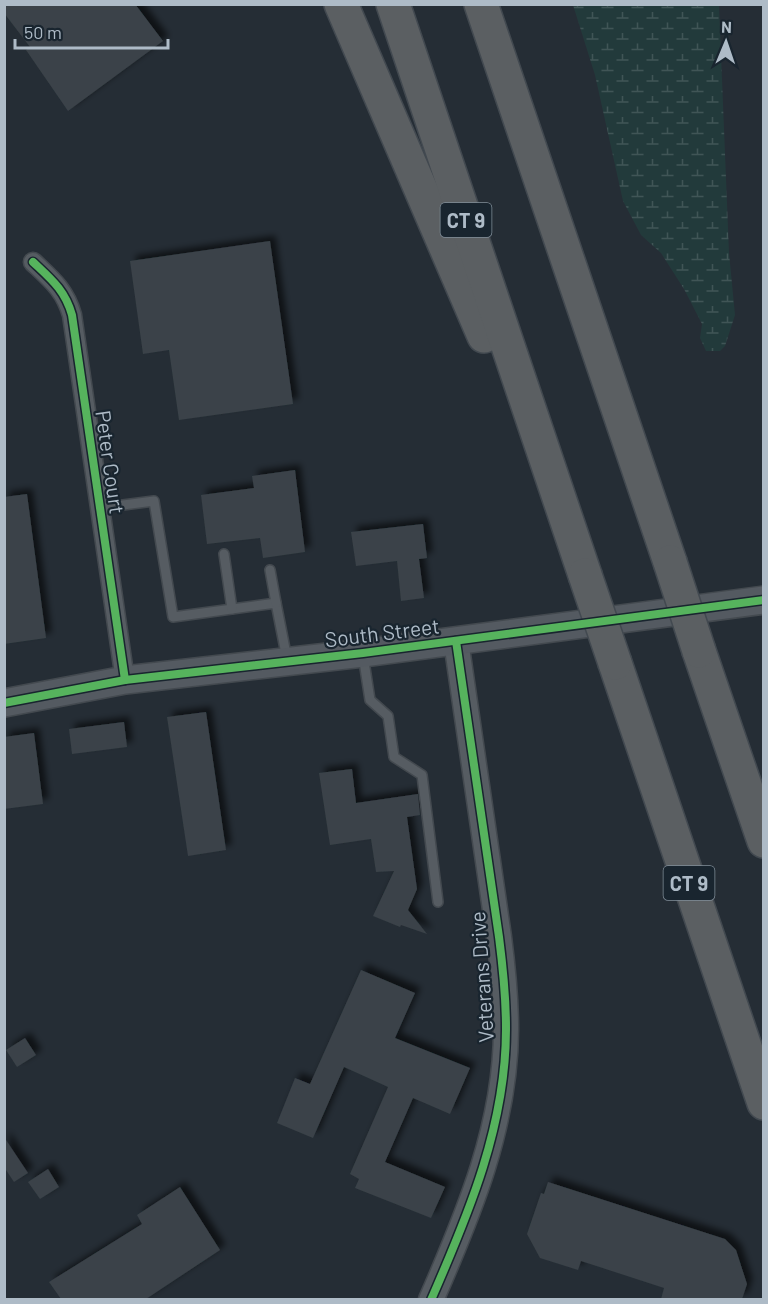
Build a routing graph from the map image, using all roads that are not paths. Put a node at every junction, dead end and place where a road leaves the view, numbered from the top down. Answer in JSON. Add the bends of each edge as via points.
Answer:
{"nodes":[{"id":1,"x":341,"y":4,"type":"edge"},
{"id":2,"x":393,"y":4,"type":"edge"},
{"id":3,"x":482,"y":6,"type":"edge"},
{"id":4,"x":33,"y":262,"type":"dead end"},
{"id":5,"x":539,"y":436,"type":"junction"},
{"id":6,"x":100,"y":508,"type":"junction"},
{"id":7,"x":224,"y":554,"type":"dead end"},
{"id":8,"x":270,"y":570,"type":"dead end"},
{"id":9,"x":764,"y":600,"type":"edge"},
{"id":10,"x":276,"y":603,"type":"junction"},
{"id":11,"x":232,"y":609,"type":"junction"},
{"id":12,"x":456,"y":641,"type":"junction"},
{"id":13,"x":363,"y":653,"type":"junction"},
{"id":14,"x":287,"y":661,"type":"junction"},
{"id":15,"x":125,"y":680,"type":"junction"},
{"id":16,"x":4,"y":703,"type":"edge"},
{"id":17,"x":764,"y":841,"type":"edge"},
{"id":18,"x":438,"y":902,"type":"dead end"},
{"id":19,"x":764,"y":1103,"type":"edge"},
{"id":20,"x":432,"y":1299,"type":"edge"}],
"edges":[{"from":1,"to":5,"type":"highway","via":[[498,369]]},
{"from":2,"to":5,"type":"highway","number":"CT 9"},
{"from":3,"to":17,"type":"highway","bridge":true},
{"from":4,"to":6,"type":"street","name":"Peter Court","via":[[57,285],[72,315]]},
{"from":5,"to":19,"type":"highway","number":"CT 9","bridge":true},
{"from":6,"to":11,"type":"lane","via":[[154,501],[173,617]]},
{"from":6,"to":15,"type":"street","name":"Peter Court"},
{"from":7,"to":11,"type":"lane"},
{"from":8,"to":10,"type":"lane"},
{"from":9,"to":12,"type":"main road","name":"South Street"},
{"from":10,"to":11,"type":"lane"},
{"from":10,"to":14,"type":"lane"},
{"from":12,"to":13,"type":"main road","name":"South Street"},
{"from":12,"to":20,"type":"street","name":"Veterans Drive","via":[[500,946],[507,1031],[492,1141],[465,1221]]},
{"from":13,"to":14,"type":"main road","name":"South Street"},
{"from":13,"to":18,"type":"lane","via":[[370,700],[388,716],[394,757],[422,775]]},
{"from":14,"to":15,"type":"main road","name":"South Street"},
{"from":15,"to":16,"type":"main road","name":"South Street"}]}
